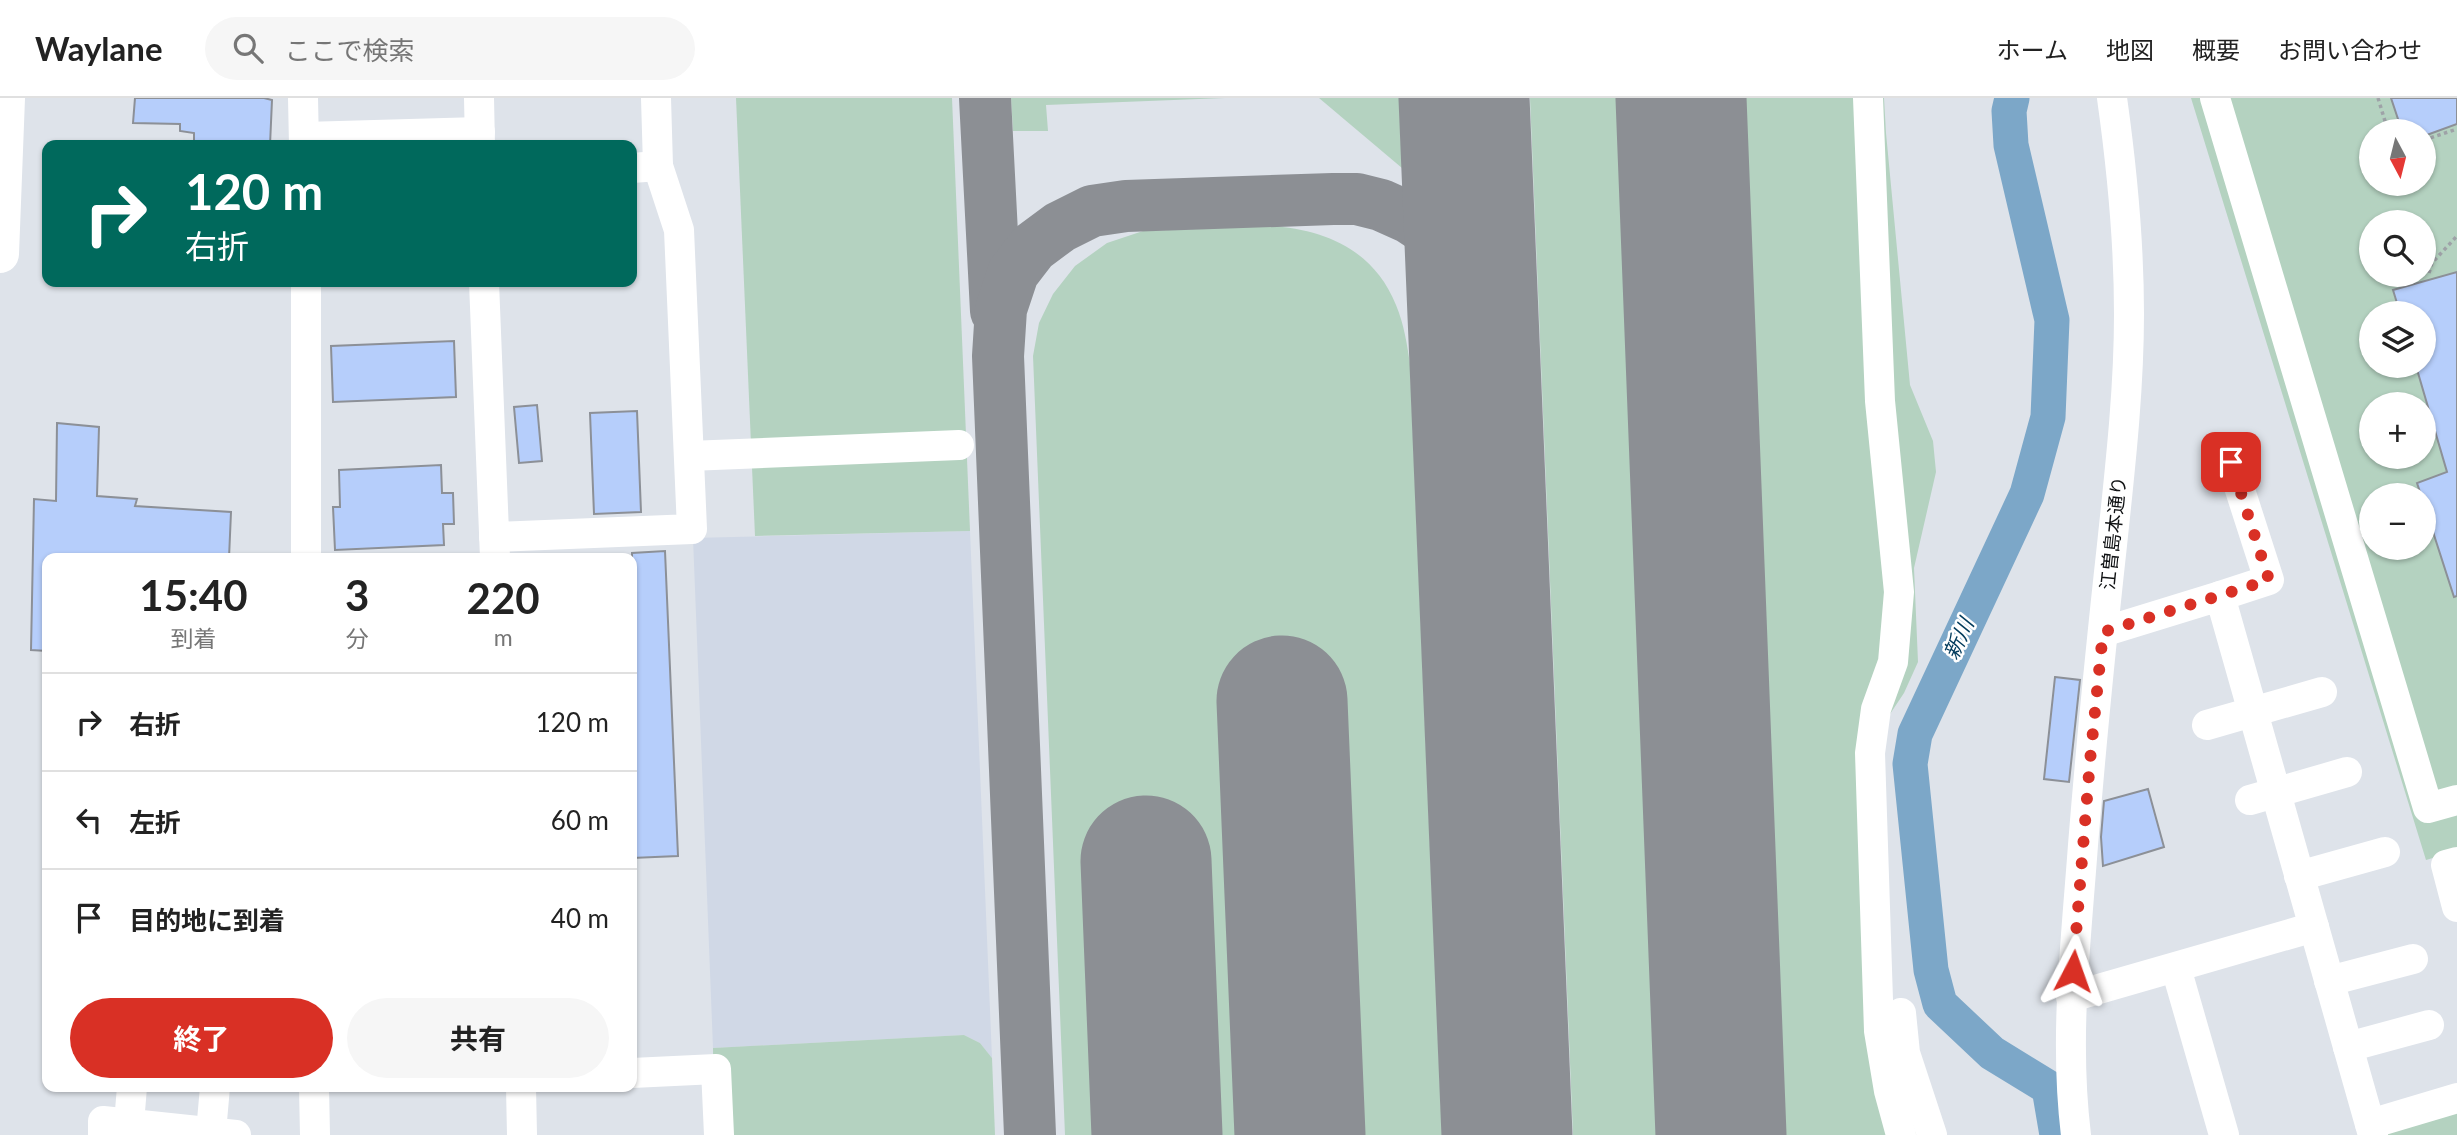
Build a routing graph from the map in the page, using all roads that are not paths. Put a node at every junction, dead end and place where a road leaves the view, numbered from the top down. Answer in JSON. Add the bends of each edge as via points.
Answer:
{"nodes":[{"id":1,"x":6,"y":98,"type":"edge"},
{"id":2,"x":303,"y":98,"type":"edge"},
{"id":3,"x":479,"y":98,"type":"edge"},
{"id":4,"x":656,"y":98,"type":"edge"},
{"id":5,"x":1868,"y":98,"type":"edge"},
{"id":6,"x":2112,"y":98,"type":"edge"},
{"id":7,"x":2216,"y":98,"type":"edge"},
{"id":8,"x":480,"y":139,"type":"edge"},
{"id":9,"x":304,"y":140,"type":"edge"},
{"id":10,"x":392,"y":140,"type":"edge"},
{"id":11,"x":645,"y":167,"type":"edge"},
{"id":12,"x":0,"y":254,"type":"edge"},
{"id":13,"x":306,"y":287,"type":"edge"},
{"id":14,"x":484,"y":287,"type":"edge"},
{"id":15,"x":959,"y":445,"type":"dead end"},
{"id":16,"x":689,"y":456,"type":"junction"},
{"id":17,"x":2231,"y":462,"type":"dead end"},
{"id":18,"x":494,"y":548,"type":"edge"},
{"id":19,"x":306,"y":553,"type":"edge"},
{"id":20,"x":2220,"y":596,"type":"junction"},
{"id":21,"x":2103,"y":632,"type":"junction"},
{"id":22,"x":2322,"y":692,"type":"dead end"},
{"id":23,"x":2251,"y":713,"type":"junction"},
{"id":24,"x":2207,"y":725,"type":"dead end"},
{"id":25,"x":2347,"y":772,"type":"dead end"},
{"id":26,"x":2262,"y":797,"type":"junction"},
{"id":27,"x":2457,"y":800,"type":"edge"},
{"id":28,"x":2385,"y":852,"type":"dead end"},
{"id":29,"x":2457,"y":862,"type":"edge"},
{"id":30,"x":2299,"y":876,"type":"junction"},
{"id":31,"x":2457,"y":907,"type":"edge"},
{"id":32,"x":2314,"y":927,"type":"junction"},
{"id":33,"x":2413,"y":959,"type":"dead end"},
{"id":34,"x":2176,"y":968,"type":"junction"},
{"id":35,"x":2329,"y":981,"type":"junction"},
{"id":36,"x":2071,"y":997,"type":"junction"},
{"id":37,"x":1901,"y":1013,"type":"dead end"},
{"id":38,"x":2429,"y":1025,"type":"dead end"},
{"id":39,"x":2348,"y":1047,"type":"junction"},
{"id":40,"x":637,"y":1073,"type":"edge"},
{"id":41,"x":130,"y":1092,"type":"edge"},
{"id":42,"x":216,"y":1092,"type":"edge"},
{"id":43,"x":314,"y":1092,"type":"edge"},
{"id":44,"x":521,"y":1092,"type":"edge"},
{"id":45,"x":2457,"y":1098,"type":"edge"},
{"id":46,"x":116,"y":1129,"type":"edge"},
{"id":47,"x":2372,"y":1130,"type":"edge"},
{"id":48,"x":224,"y":1134,"type":"edge"},
{"id":49,"x":315,"y":1135,"type":"edge"},
{"id":50,"x":522,"y":1135,"type":"edge"},
{"id":51,"x":719,"y":1135,"type":"edge"},
{"id":52,"x":1901,"y":1135,"type":"edge"},
{"id":53,"x":1933,"y":1135,"type":"edge"},
{"id":54,"x":2076,"y":1135,"type":"edge"},
{"id":55,"x":2224,"y":1135,"type":"edge"}],
"edges":[{"from":1,"to":12,"type":"highway"},
{"from":2,"to":9,"type":"street"},
{"from":3,"to":8,"type":"street"},
{"from":4,"to":11,"type":"street"},
{"from":5,"to":52,"type":"street","via":[[1880,401],[1899,592],[1893,662],[1876,709],[1870,753],[1878,1031]]},
{"from":6,"to":21,"type":"street","name":"江曽島本通り","via":[[2129,314]]},
{"from":7,"to":27,"type":"street","via":[[2428,808]]},
{"from":8,"to":10,"type":"street"},
{"from":11,"to":16,"type":"street","via":[[680,230]]},
{"from":13,"to":19,"type":"street"},
{"from":14,"to":18,"type":"street"},
{"from":15,"to":16,"type":"street"},
{"from":16,"to":18,"type":"street","via":[[692,529]]},
{"from":17,"to":20,"type":"street","via":[[2269,580]]},
{"from":20,"to":21,"type":"street"},
{"from":20,"to":23,"type":"street"},
{"from":21,"to":36,"type":"street","name":"江曽島本通り"},
{"from":22,"to":23,"type":"street"},
{"from":23,"to":24,"type":"street"},
{"from":23,"to":26,"type":"street"},
{"from":25,"to":26,"type":"street"},
{"from":26,"to":30,"type":"street"},
{"from":28,"to":30,"type":"street"},
{"from":29,"to":31,"type":"street","via":[[2446,865]]},
{"from":30,"to":32,"type":"street"},
{"from":32,"to":34,"type":"street"},
{"from":32,"to":35,"type":"street"},
{"from":33,"to":35,"type":"street"},
{"from":34,"to":36,"type":"street"},
{"from":34,"to":55,"type":"street"},
{"from":35,"to":39,"type":"street"},
{"from":36,"to":54,"type":"street","name":"江曽島本通り"},
{"from":37,"to":53,"type":"street","via":[[1905,1053]]},
{"from":38,"to":39,"type":"street"},
{"from":39,"to":47,"type":"street"},
{"from":40,"to":51,"type":"street","via":[[716,1069]]},
{"from":41,"to":46,"type":"street"},
{"from":42,"to":48,"type":"street"},
{"from":43,"to":49,"type":"street"},
{"from":44,"to":50,"type":"street"},
{"from":45,"to":47,"type":"street"},
{"from":46,"to":48,"type":"street"}]}
